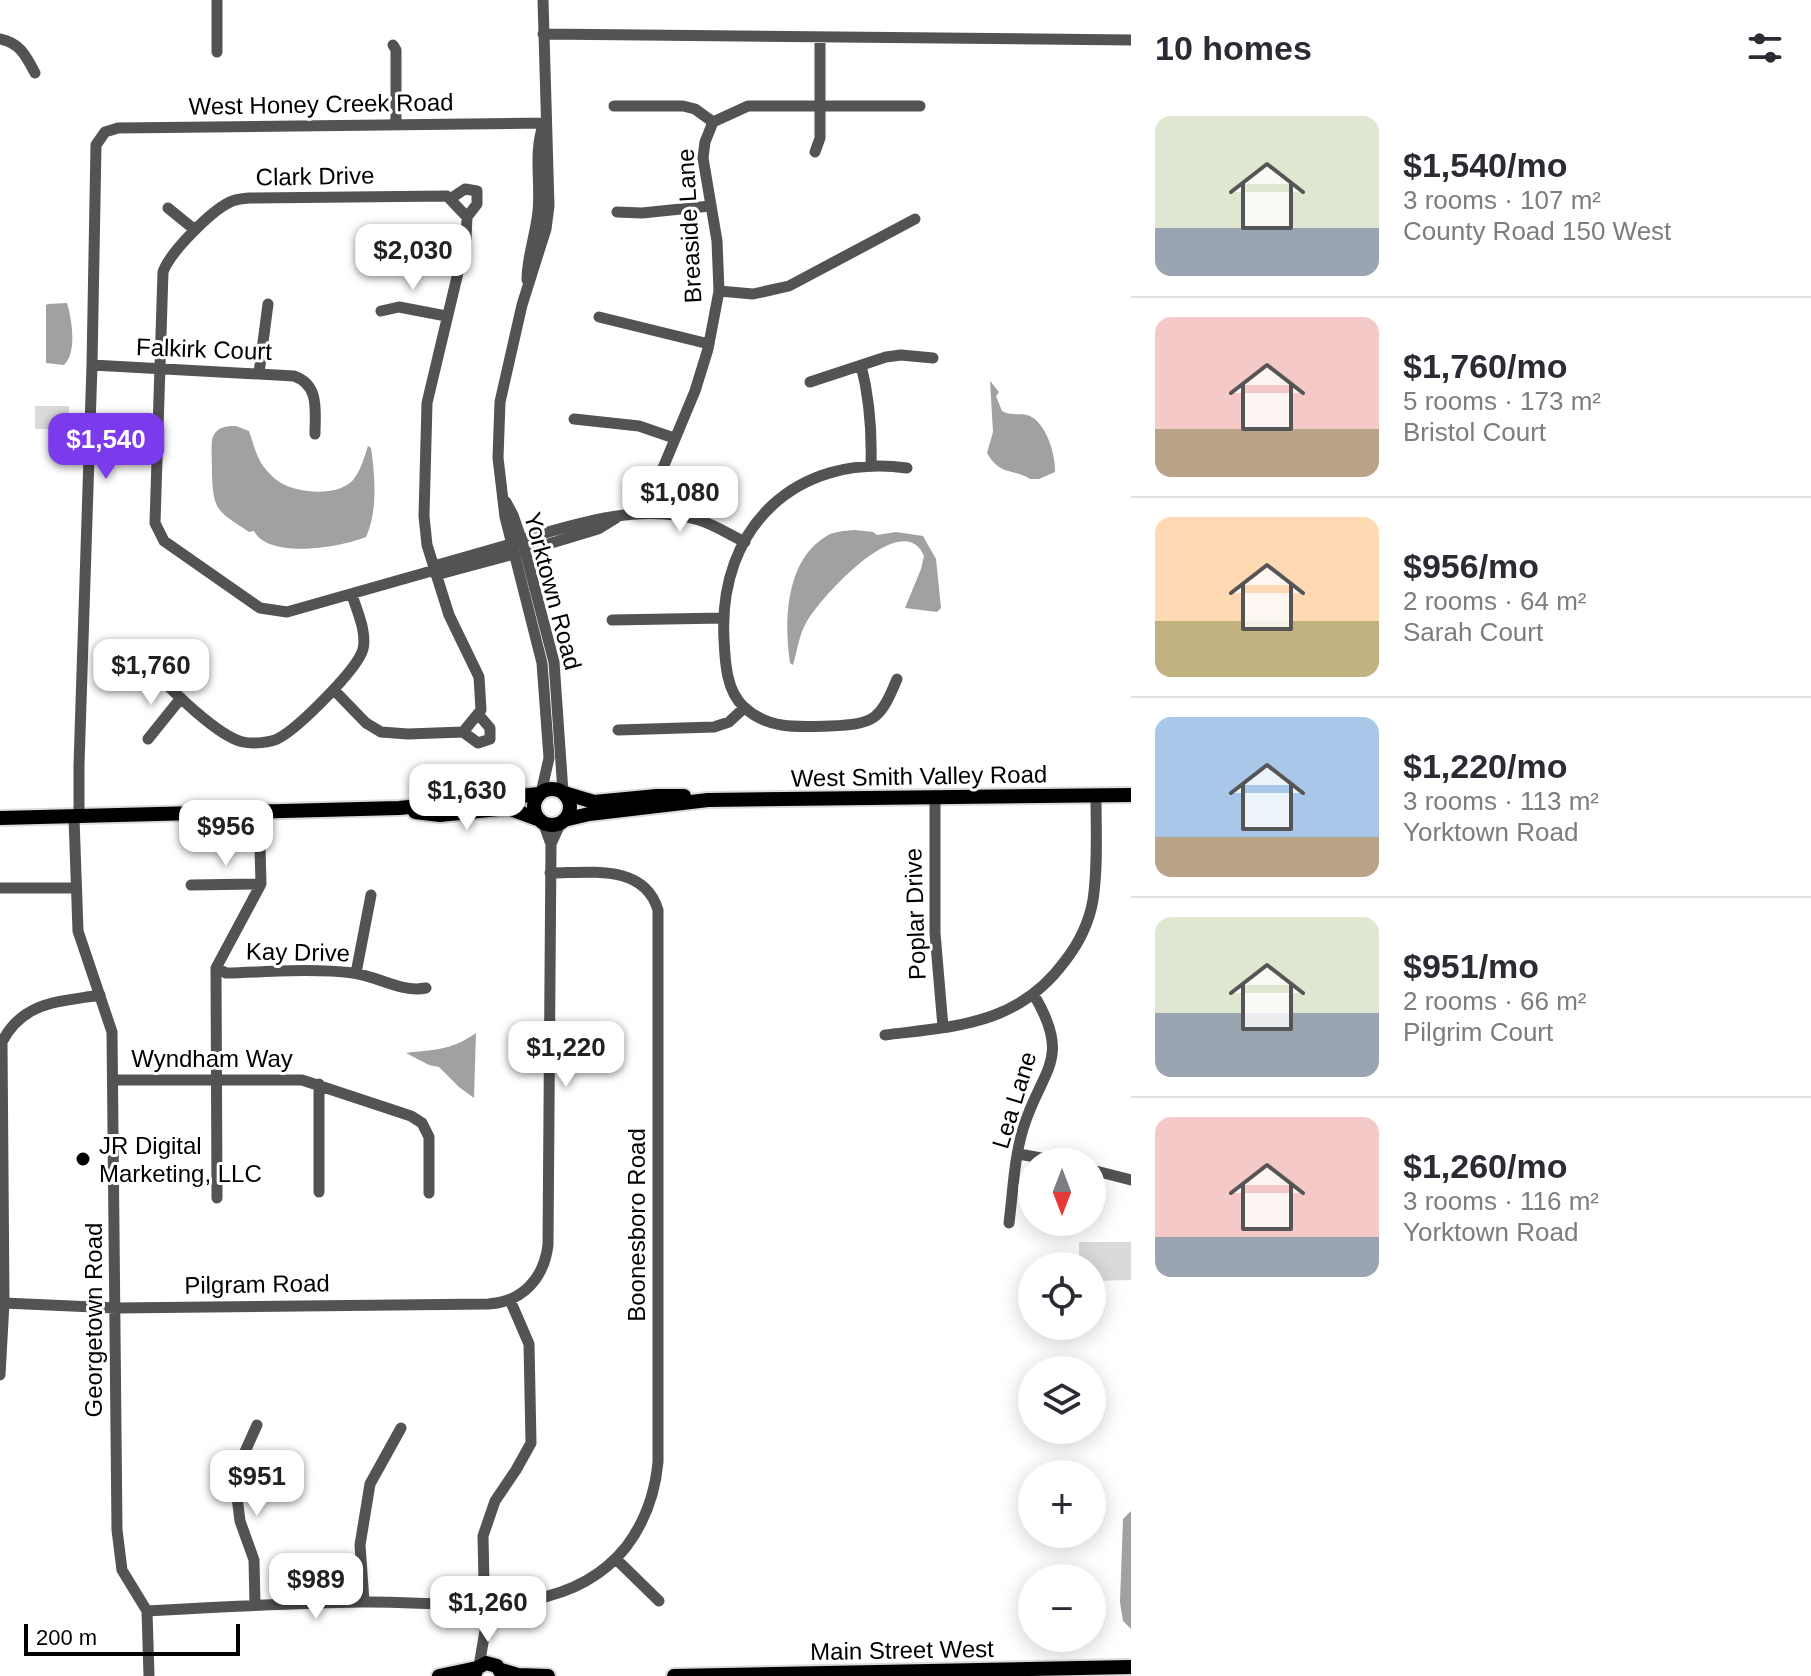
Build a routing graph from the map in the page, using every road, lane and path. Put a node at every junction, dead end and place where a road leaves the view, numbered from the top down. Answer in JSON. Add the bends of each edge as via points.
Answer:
{"nodes":[{"id":1,"x":217,"y":0,"type":"edge"},
{"id":2,"x":543,"y":0,"type":"edge"},
{"id":3,"x":543,"y":34,"type":"junction"},
{"id":4,"x":820,"y":37,"type":"junction"},
{"id":5,"x":0,"y":39,"type":"edge"},
{"id":6,"x":1131,"y":40,"type":"edge"},
{"id":7,"x":393,"y":45,"type":"dead end"},
{"id":8,"x":217,"y":52,"type":"dead end"},
{"id":9,"x":35,"y":73,"type":"dead end"},
{"id":10,"x":614,"y":106,"type":"dead end"},
{"id":11,"x":920,"y":106,"type":"dead end"},
{"id":12,"x":821,"y":107,"type":"junction"},
{"id":13,"x":713,"y":122,"type":"junction"},
{"id":14,"x":544,"y":123,"type":"junction"},
{"id":15,"x":396,"y":125,"type":"junction"},
{"id":16,"x":101,"y":135,"type":"joint"},
{"id":17,"x":815,"y":152,"type":"dead end"},
{"id":18,"x":448,"y":198,"type":"junction"},
{"id":19,"x":710,"y":206,"type":"junction"},
{"id":20,"x":168,"y":208,"type":"dead end"},
{"id":21,"x":617,"y":212,"type":"dead end"},
{"id":22,"x":467,"y":217,"type":"junction"},
{"id":23,"x":915,"y":219,"type":"dead end"},
{"id":24,"x":195,"y":230,"type":"junction"},
{"id":25,"x":719,"y":291,"type":"junction"},
{"id":26,"x":268,"y":304,"type":"dead end"},
{"id":27,"x":381,"y":311,"type":"dead end"},
{"id":28,"x":446,"y":316,"type":"junction"},
{"id":29,"x":599,"y":317,"type":"dead end"},
{"id":30,"x":709,"y":344,"type":"junction"},
{"id":31,"x":933,"y":358,"type":"dead end"},
{"id":32,"x":92,"y":365,"type":"junction"},
{"id":33,"x":861,"y":365,"type":"junction"},
{"id":34,"x":158,"y":370,"type":"junction"},
{"id":35,"x":259,"y":373,"type":"junction"},
{"id":36,"x":810,"y":382,"type":"dead end"},
{"id":37,"x":574,"y":419,"type":"dead end"},
{"id":38,"x":315,"y":434,"type":"dead end"},
{"id":39,"x":674,"y":438,"type":"junction"},
{"id":40,"x":871,"y":465,"type":"junction"},
{"id":41,"x":907,"y":468,"type":"dead end"},
{"id":42,"x":659,"y":512,"type":"junction"},
{"id":43,"x":745,"y":542,"type":"junction"},
{"id":44,"x":518,"y":547,"type":"junction"},
{"id":45,"x":435,"y":571,"type":"junction"},
{"id":46,"x":352,"y":595,"type":"junction"},
{"id":47,"x":723,"y":618,"type":"junction"},
{"id":48,"x":612,"y":620,"type":"dead end"},
{"id":49,"x":147,"y":665,"type":"dead end"},
{"id":50,"x":897,"y":679,"type":"dead end"},
{"id":51,"x":334,"y":690,"type":"junction"},
{"id":52,"x":181,"y":698,"type":"junction"},
{"id":53,"x":744,"y":708,"type":"junction"},
{"id":54,"x":480,"y":712,"type":"junction"},
{"id":55,"x":618,"y":730,"type":"dead end"},
{"id":56,"x":463,"y":732,"type":"junction"},
{"id":57,"x":148,"y":739,"type":"dead end"},
{"id":58,"x":563,"y":793,"type":"junction"},
{"id":59,"x":540,"y":794,"type":"junction"},
{"id":60,"x":1131,"y":795,"type":"edge"},
{"id":61,"x":1096,"y":796,"type":"junction"},
{"id":62,"x":935,"y":799,"type":"junction"},
{"id":63,"x":708,"y":800,"type":"junction"},
{"id":64,"x":399,"y":808,"type":"junction"},
{"id":65,"x":259,"y":810,"type":"junction"},
{"id":66,"x":0,"y":818,"type":"edge"},
{"id":67,"x":77,"y":818,"type":"junction"},
{"id":68,"x":542,"y":821,"type":"junction"},
{"id":69,"x":562,"y":821,"type":"junction"},
{"id":70,"x":551,"y":844,"type":"junction"},
{"id":71,"x":550,"y":873,"type":"junction"},
{"id":72,"x":261,"y":884,"type":"junction"},
{"id":73,"x":191,"y":885,"type":"dead end"},
{"id":74,"x":0,"y":888,"type":"edge"},
{"id":75,"x":76,"y":888,"type":"junction"},
{"id":76,"x":371,"y":895,"type":"dead end"},
{"id":77,"x":216,"y":968,"type":"junction"},
{"id":78,"x":356,"y":973,"type":"junction"},
{"id":79,"x":426,"y":988,"type":"dead end"},
{"id":80,"x":100,"y":995,"type":"junction"},
{"id":81,"x":1034,"y":995,"type":"junction"},
{"id":82,"x":943,"y":1027,"type":"junction"},
{"id":83,"x":885,"y":1035,"type":"dead end"},
{"id":84,"x":114,"y":1080,"type":"junction"},
{"id":85,"x":215,"y":1080,"type":"junction"},
{"id":86,"x":319,"y":1084,"type":"junction"},
{"id":87,"x":1020,"y":1148,"type":"edge"},
{"id":88,"x":1018,"y":1161,"type":"edge"},
{"id":89,"x":1106,"y":1174,"type":"edge"},
{"id":90,"x":1131,"y":1180,"type":"edge"},
{"id":91,"x":319,"y":1192,"type":"dead end"},
{"id":92,"x":429,"y":1193,"type":"dead end"},
{"id":93,"x":217,"y":1198,"type":"dead end"},
{"id":94,"x":1009,"y":1223,"type":"dead end"},
{"id":95,"x":510,"y":1300,"type":"junction"},
{"id":96,"x":4,"y":1303,"type":"junction"},
{"id":97,"x":116,"y":1308,"type":"junction"},
{"id":98,"x":0,"y":1375,"type":"edge"},
{"id":99,"x":257,"y":1425,"type":"dead end"},
{"id":100,"x":401,"y":1428,"type":"dead end"},
{"id":101,"x":616,"y":1559,"type":"junction"},
{"id":102,"x":659,"y":1601,"type":"dead end"},
{"id":103,"x":364,"y":1602,"type":"junction"},
{"id":104,"x":484,"y":1604,"type":"junction"},
{"id":105,"x":255,"y":1605,"type":"junction"},
{"id":106,"x":147,"y":1611,"type":"junction"},
{"id":107,"x":1131,"y":1667,"type":"edge"},
{"id":108,"x":488,"y":1670,"type":"edge"},
{"id":109,"x":1093,"y":1673,"type":"edge"},
{"id":110,"x":149,"y":1676,"type":"edge"},
{"id":111,"x":439,"y":1676,"type":"edge"},
{"id":112,"x":548,"y":1676,"type":"edge"},
{"id":113,"x":674,"y":1676,"type":"edge"}],
"edges":[{"from":1,"to":8,"type":"street"},
{"from":2,"to":3,"type":"street"},
{"from":3,"to":4,"type":"street"},
{"from":3,"to":14,"type":"street","name":"Yorktown Road"},
{"from":4,"to":6,"type":"street"},
{"from":4,"to":12,"type":"street"},
{"from":5,"to":9,"type":"street","via":[[15,43]]},
{"from":7,"to":15,"type":"street"},
{"from":10,"to":13,"type":"street","via":[[683,106]]},
{"from":11,"to":12,"type":"street"},
{"from":12,"to":13,"type":"street","via":[[748,106]]},
{"from":12,"to":17,"type":"street"},
{"from":13,"to":19,"type":"street","name":"Breaside Lane","via":[[703,158]]},
{"from":14,"to":15,"type":"street","name":"West Honey Creek Road"},
{"from":14,"to":44,"type":"street","name":"Yorktown Road","via":[[538,137],[537,228],[500,402],[498,458],[505,517]]},
{"from":15,"to":16,"type":"street","name":"West Honey Creek Road","via":[[118,128]]},
{"from":16,"to":32,"type":"street","name":"Georgetown Road","via":[[94,183]]},
{"from":18,"to":22,"type":"street"},
{"from":18,"to":22,"type":"street","name":"Clark Drive","via":[[465,189],[477,191],[477,204]]},
{"from":18,"to":24,"type":"street","name":"Clark Drive","via":[[238,199]]},
{"from":19,"to":21,"type":"street"},
{"from":19,"to":25,"type":"street","name":"Breaside Lane"},
{"from":20,"to":24,"type":"street"},
{"from":22,"to":28,"type":"street"},
{"from":23,"to":25,"type":"street","via":[[789,286],[753,294]]},
{"from":24,"to":34,"type":"street","name":"Clark Drive","via":[[163,272]]},
{"from":25,"to":30,"type":"street","name":"Breaside Lane"},
{"from":26,"to":35,"type":"street"},
{"from":27,"to":28,"type":"street","via":[[399,307]]},
{"from":28,"to":45,"type":"street","via":[[427,412],[424,525]]},
{"from":29,"to":30,"type":"street"},
{"from":30,"to":39,"type":"street","name":"Breaside Lane"},
{"from":31,"to":33,"type":"street","via":[[901,355]]},
{"from":32,"to":34,"type":"street","name":"Falkirk Court"},
{"from":32,"to":67,"type":"street","name":"Georgetown Road"},
{"from":33,"to":36,"type":"street"},
{"from":33,"to":40,"type":"street","via":[[870,400]]},
{"from":34,"to":35,"type":"street","name":"Falkirk Court"},
{"from":34,"to":46,"type":"street","name":"Clark Drive","via":[[155,523],[164,541],[260,608],[287,612]]},
{"from":35,"to":38,"type":"street","name":"Falkirk Court","via":[[294,376],[307,383],[315,398]]},
{"from":37,"to":39,"type":"street","via":[[639,426]]},
{"from":39,"to":42,"type":"street","name":"Breaside Lane","via":[[660,475]]},
{"from":40,"to":41,"type":"street"},
{"from":40,"to":43,"type":"street","via":[[830,471],[795,487],[775,502]]},
{"from":42,"to":43,"type":"street","via":[[701,521]]},
{"from":42,"to":44,"type":"street","via":[[616,518],[598,529]]},
{"from":43,"to":47,"type":"street","via":[[730,572]]},
{"from":44,"to":45,"type":"street"},
{"from":44,"to":58,"type":"street","name":"Yorktown Road","via":[[554,662]]},
{"from":44,"to":59,"type":"street","name":"Yorktown Road","via":[[542,663],[549,758]]},
{"from":45,"to":46,"type":"street"},
{"from":45,"to":54,"type":"street","via":[[479,677]]},
{"from":46,"to":51,"type":"street","via":[[364,647]]},
{"from":47,"to":48,"type":"street"},
{"from":47,"to":53,"type":"street","via":[[731,687]]},
{"from":49,"to":52,"type":"street"},
{"from":50,"to":53,"type":"street","via":[[883,710],[860,723],[781,725]]},
{"from":51,"to":52,"type":"street","via":[[278,739],[261,742],[229,737]]},
{"from":51,"to":56,"type":"street","via":[[381,732]]},
{"from":52,"to":57,"type":"street"},
{"from":53,"to":55,"type":"street","via":[[714,727]]},
{"from":54,"to":56,"type":"street"},
{"from":54,"to":56,"type":"street","via":[[490,739],[478,743]]},
{"from":58,"to":59,"type":"main road","via":[[551,789]]},
{"from":58,"to":63,"type":"main road","name":"West Smith Valley Road","via":[[589,802],[665,795]]},
{"from":58,"to":69,"type":"main road","via":[[570,808]]},
{"from":59,"to":64,"type":"main road"},
{"from":59,"to":68,"type":"main road","via":[[535,807]]},
{"from":60,"to":61,"type":"main road","name":"West Smith Valley Road"},
{"from":61,"to":62,"type":"main road","name":"West Smith Valley Road"},
{"from":61,"to":81,"type":"street","via":[[1090,914],[1076,946]]},
{"from":62,"to":63,"type":"main road","name":"West Smith Valley Road"},
{"from":62,"to":82,"type":"street","name":"Poplar Drive","via":[[935,933]]},
{"from":63,"to":69,"type":"main road","name":"West Smith Valley Road"},
{"from":64,"to":65,"type":"main road"},
{"from":64,"to":68,"type":"main road","via":[[440,815],[508,808]]},
{"from":65,"to":67,"type":"main road"},
{"from":65,"to":72,"type":"street"},
{"from":66,"to":67,"type":"main road"},
{"from":67,"to":75,"type":"street","name":"Georgetown Road"},
{"from":68,"to":69,"type":"main road"},
{"from":68,"to":70,"type":"street"},
{"from":69,"to":70,"type":"street"},
{"from":70,"to":71,"type":"street"},
{"from":71,"to":95,"type":"street","via":[[548,1245],[540,1274]]},
{"from":71,"to":101,"type":"street","name":"Boonesboro Road","via":[[626,876],[646,887],[658,910],[658,1462],[647,1512]]},
{"from":72,"to":73,"type":"street"},
{"from":72,"to":77,"type":"street"},
{"from":74,"to":75,"type":"street"},
{"from":75,"to":80,"type":"street","name":"Georgetown Road","via":[[78,931]]},
{"from":76,"to":78,"type":"street"},
{"from":77,"to":78,"type":"street","name":"Kay Drive","via":[[226,973]]},
{"from":77,"to":85,"type":"street"},
{"from":78,"to":79,"type":"street","name":"Kay Drive","via":[[412,991]]},
{"from":80,"to":84,"type":"street","name":"Georgetown Road","via":[[112,1032]]},
{"from":80,"to":96,"type":"street","via":[[36,1007],[20,1017],[2,1042]]},
{"from":81,"to":82,"type":"street","via":[[1003,1013]]},
{"from":81,"to":87,"type":"street","name":"Lea Lane","via":[[1050,1026],[1053,1052]]},
{"from":82,"to":83,"type":"street"},
{"from":84,"to":85,"type":"street","name":"Wyndham Way"},
{"from":84,"to":97,"type":"street","name":"Georgetown Road"},
{"from":85,"to":86,"type":"street","name":"Wyndham Way"},
{"from":85,"to":93,"type":"street"},
{"from":86,"to":91,"type":"street"},
{"from":86,"to":92,"type":"street","name":"Wyndham Way","via":[[422,1123],[429,1137]]},
{"from":88,"to":94,"type":"street","name":"Lea Lane"},
{"from":89,"to":90,"type":"street"},
{"from":95,"to":97,"type":"street","name":"Pilgram Road"},
{"from":95,"to":104,"type":"street","via":[[529,1344],[531,1443],[495,1501],[483,1536]]},
{"from":96,"to":97,"type":"street","name":"Pilgram Road"},
{"from":96,"to":98,"type":"street"},
{"from":97,"to":106,"type":"street","name":"Georgetown Road","via":[[117,1530],[122,1570]]},
{"from":99,"to":105,"type":"street","via":[[236,1489],[254,1560]]},
{"from":100,"to":103,"type":"street","via":[[370,1484],[360,1545]]},
{"from":101,"to":102,"type":"street"},
{"from":101,"to":104,"type":"street","via":[[570,1590]]},
{"from":103,"to":104,"type":"street"},
{"from":103,"to":105,"type":"street"},
{"from":104,"to":108,"type":"street"},
{"from":105,"to":106,"type":"street"},
{"from":106,"to":110,"type":"street","name":"Georgetown Road"},
{"from":107,"to":109,"type":"main road","name":"Main Street West"},
{"from":108,"to":111,"type":"main road"},
{"from":108,"to":112,"type":"main road"},
{"from":109,"to":113,"type":"main road","name":"Main Street West"}]}
